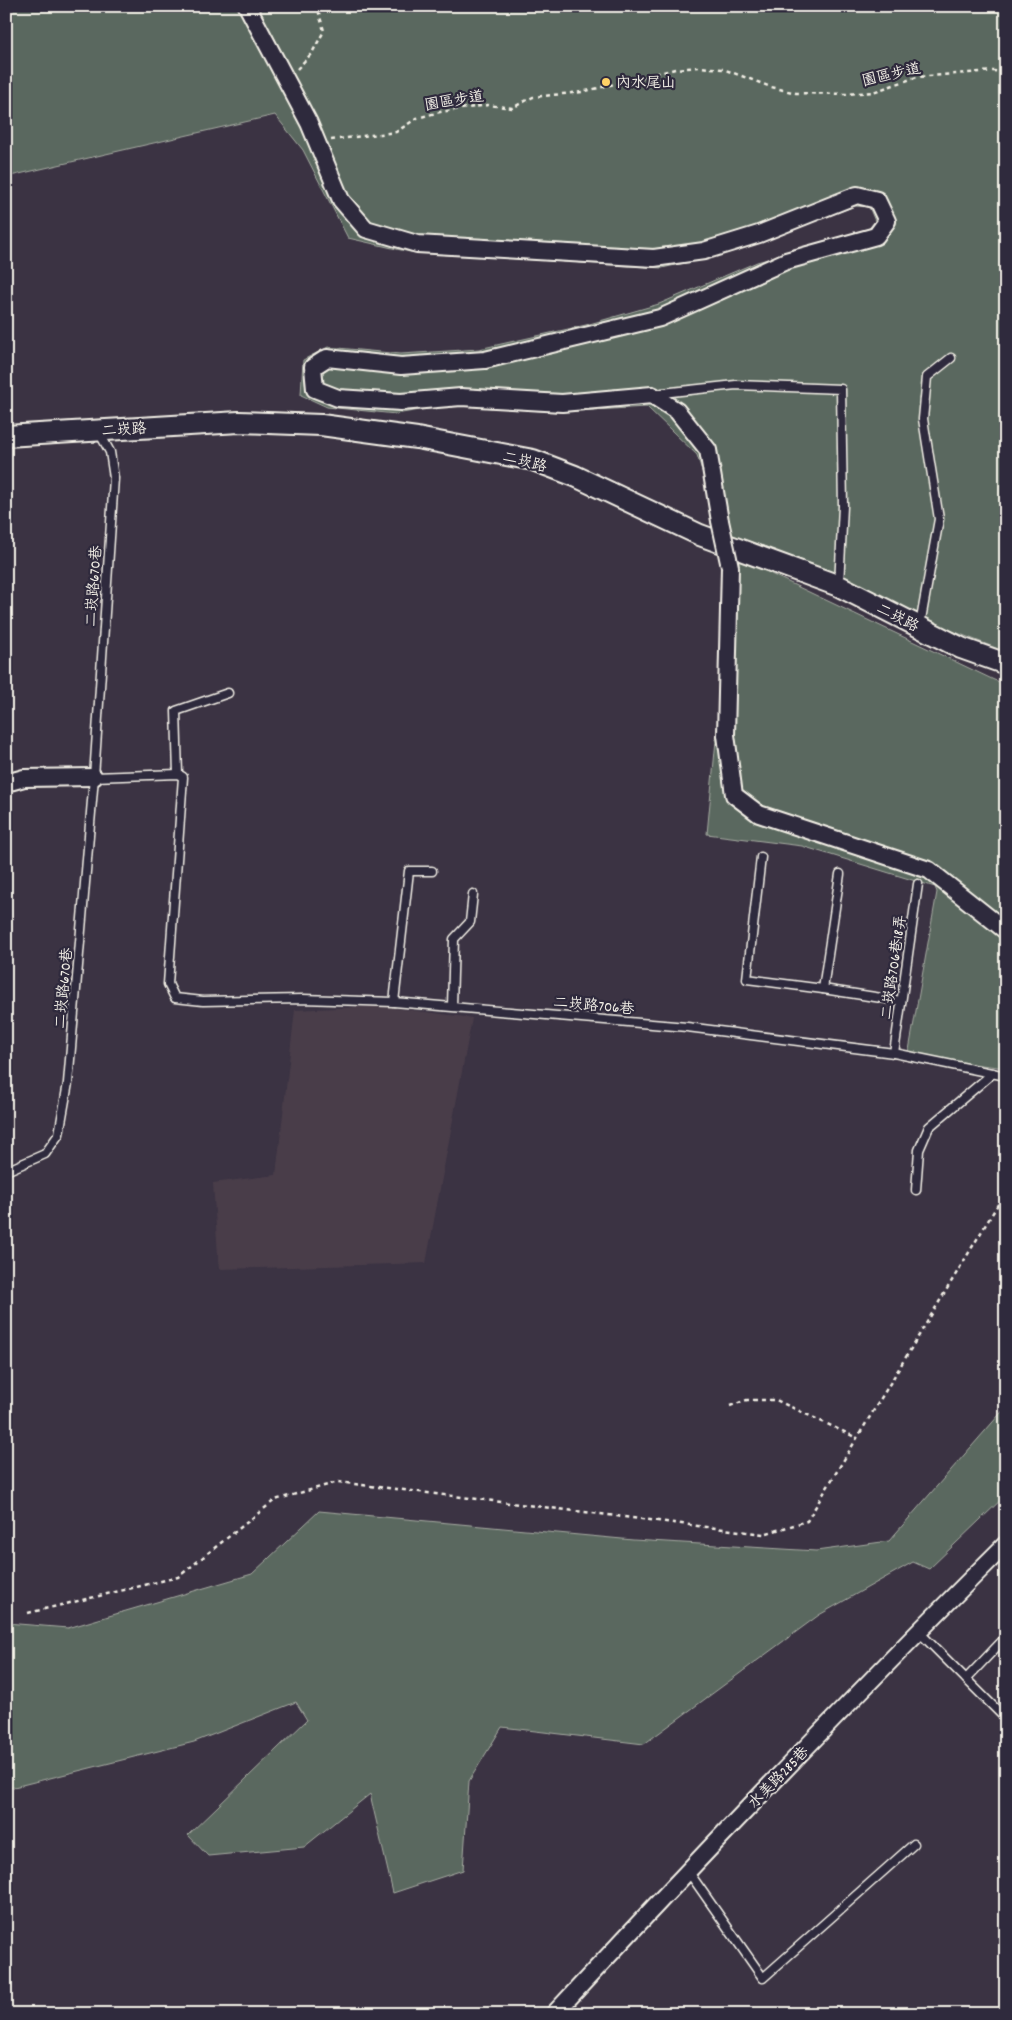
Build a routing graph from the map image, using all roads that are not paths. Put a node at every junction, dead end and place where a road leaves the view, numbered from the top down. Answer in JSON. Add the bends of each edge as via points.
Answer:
{"nodes":[{"id":1,"x":247,"y":6,"type":"edge"},
{"id":2,"x":951,"y":358,"type":"dead end"},
{"id":3,"x":662,"y":393,"type":"dead end"},
{"id":4,"x":98,"y":431,"type":"junction"},
{"id":5,"x":6,"y":436,"type":"edge"},
{"id":6,"x":839,"y":586,"type":"junction"},
{"id":7,"x":919,"y":628,"type":"junction"},
{"id":8,"x":1006,"y":664,"type":"edge"},
{"id":9,"x":228,"y":693,"type":"dead end"},
{"id":10,"x":178,"y":774,"type":"junction"},
{"id":11,"x":94,"y":777,"type":"junction"},
{"id":12,"x":6,"y":783,"type":"edge"},
{"id":13,"x":761,"y":857,"type":"dead end"},
{"id":14,"x":432,"y":871,"type":"dead end"},
{"id":15,"x":840,"y":874,"type":"dead end"},
{"id":16,"x":918,"y":884,"type":"dead end"},
{"id":17,"x":472,"y":894,"type":"dead end"},
{"id":18,"x":1006,"y":931,"type":"edge"},
{"id":19,"x":823,"y":988,"type":"junction"},
{"id":20,"x":901,"y":1001,"type":"junction"},
{"id":21,"x":394,"y":1002,"type":"junction"},
{"id":22,"x":452,"y":1006,"type":"junction"},
{"id":23,"x":894,"y":1053,"type":"junction"},
{"id":24,"x":993,"y":1073,"type":"junction"},
{"id":25,"x":1006,"y":1076,"type":"edge"},
{"id":26,"x":6,"y":1171,"type":"edge"},
{"id":27,"x":916,"y":1190,"type":"dead end"},
{"id":28,"x":1006,"y":1544,"type":"edge"},
{"id":29,"x":918,"y":1631,"type":"junction"},
{"id":30,"x":1006,"y":1637,"type":"edge"},
{"id":31,"x":966,"y":1679,"type":"junction"},
{"id":32,"x":1006,"y":1719,"type":"edge"},
{"id":33,"x":914,"y":1844,"type":"dead end"},
{"id":34,"x":688,"y":1871,"type":"junction"},
{"id":35,"x":554,"y":2014,"type":"edge"}],
"edges":[{"from":1,"to":18,"type":"street","bridge":true,"via":[[309,123],[341,200],[366,229],[417,244],[654,258],[704,251],[759,234],[857,195],[877,200],[887,221],[876,236],[786,261],[660,318],[485,360],[401,366],[327,358],[313,367],[315,389],[338,398],[401,402],[461,397],[562,403],[652,396],[677,411],[708,450],[730,567],[726,735],[734,795],[759,814],[929,870]]},
{"from":2,"to":7,"type":"lane","via":[[927,377],[923,419],[939,518]]},
{"from":3,"to":6,"type":"lane","via":[[736,385],[842,389],[843,506]]},
{"from":4,"to":5,"type":"street","name":"二崁路"},
{"from":4,"to":6,"type":"street","name":"二崁路","via":[[239,422],[321,425],[417,438],[533,460],[575,476],[700,535]]},
{"from":4,"to":11,"type":"lane","name":"二崁路670巷","via":[[110,452],[114,478]]},
{"from":6,"to":7,"type":"street","name":"二崁路"},
{"from":7,"to":8,"type":"street","name":"二崁路"},
{"from":9,"to":10,"type":"lane","via":[[176,711]]},
{"from":10,"to":11,"type":"lane"},
{"from":10,"to":21,"type":"lane","name":"二崁路706巷","via":[[183,777],[168,984],[175,998]]},
{"from":11,"to":12,"type":"street","via":[[24,778]]},
{"from":11,"to":26,"type":"lane","name":"二崁路670巷","via":[[68,1083],[59,1134],[45,1154]]},
{"from":13,"to":19,"type":"lane","via":[[747,979]]},
{"from":14,"to":21,"type":"lane","via":[[409,871]]},
{"from":15,"to":19,"type":"lane"},
{"from":16,"to":20,"type":"lane","name":"二崁路706巷18弄"},
{"from":17,"to":22,"type":"lane","via":[[470,922],[454,939]]},
{"from":19,"to":20,"type":"lane"},
{"from":20,"to":23,"type":"lane","name":"二崁路706巷18弄"},
{"from":21,"to":22,"type":"lane","name":"二崁路706巷"},
{"from":22,"to":23,"type":"lane","name":"二崁路706巷","via":[[687,1027]]},
{"from":23,"to":24,"type":"lane","name":"二崁路706巷"},
{"from":24,"to":25,"type":"lane","name":"二崁路706巷"},
{"from":24,"to":27,"type":"lane","via":[[929,1127],[919,1150]]},
{"from":28,"to":29,"type":"street","name":"水美路285巷"},
{"from":29,"to":31,"type":"lane"},
{"from":29,"to":34,"type":"street","name":"水美路285巷"},
{"from":30,"to":31,"type":"lane"},
{"from":31,"to":32,"type":"lane"},
{"from":33,"to":34,"type":"lane","via":[[763,1978]]},
{"from":34,"to":35,"type":"street","name":"水美路285巷"}]}
